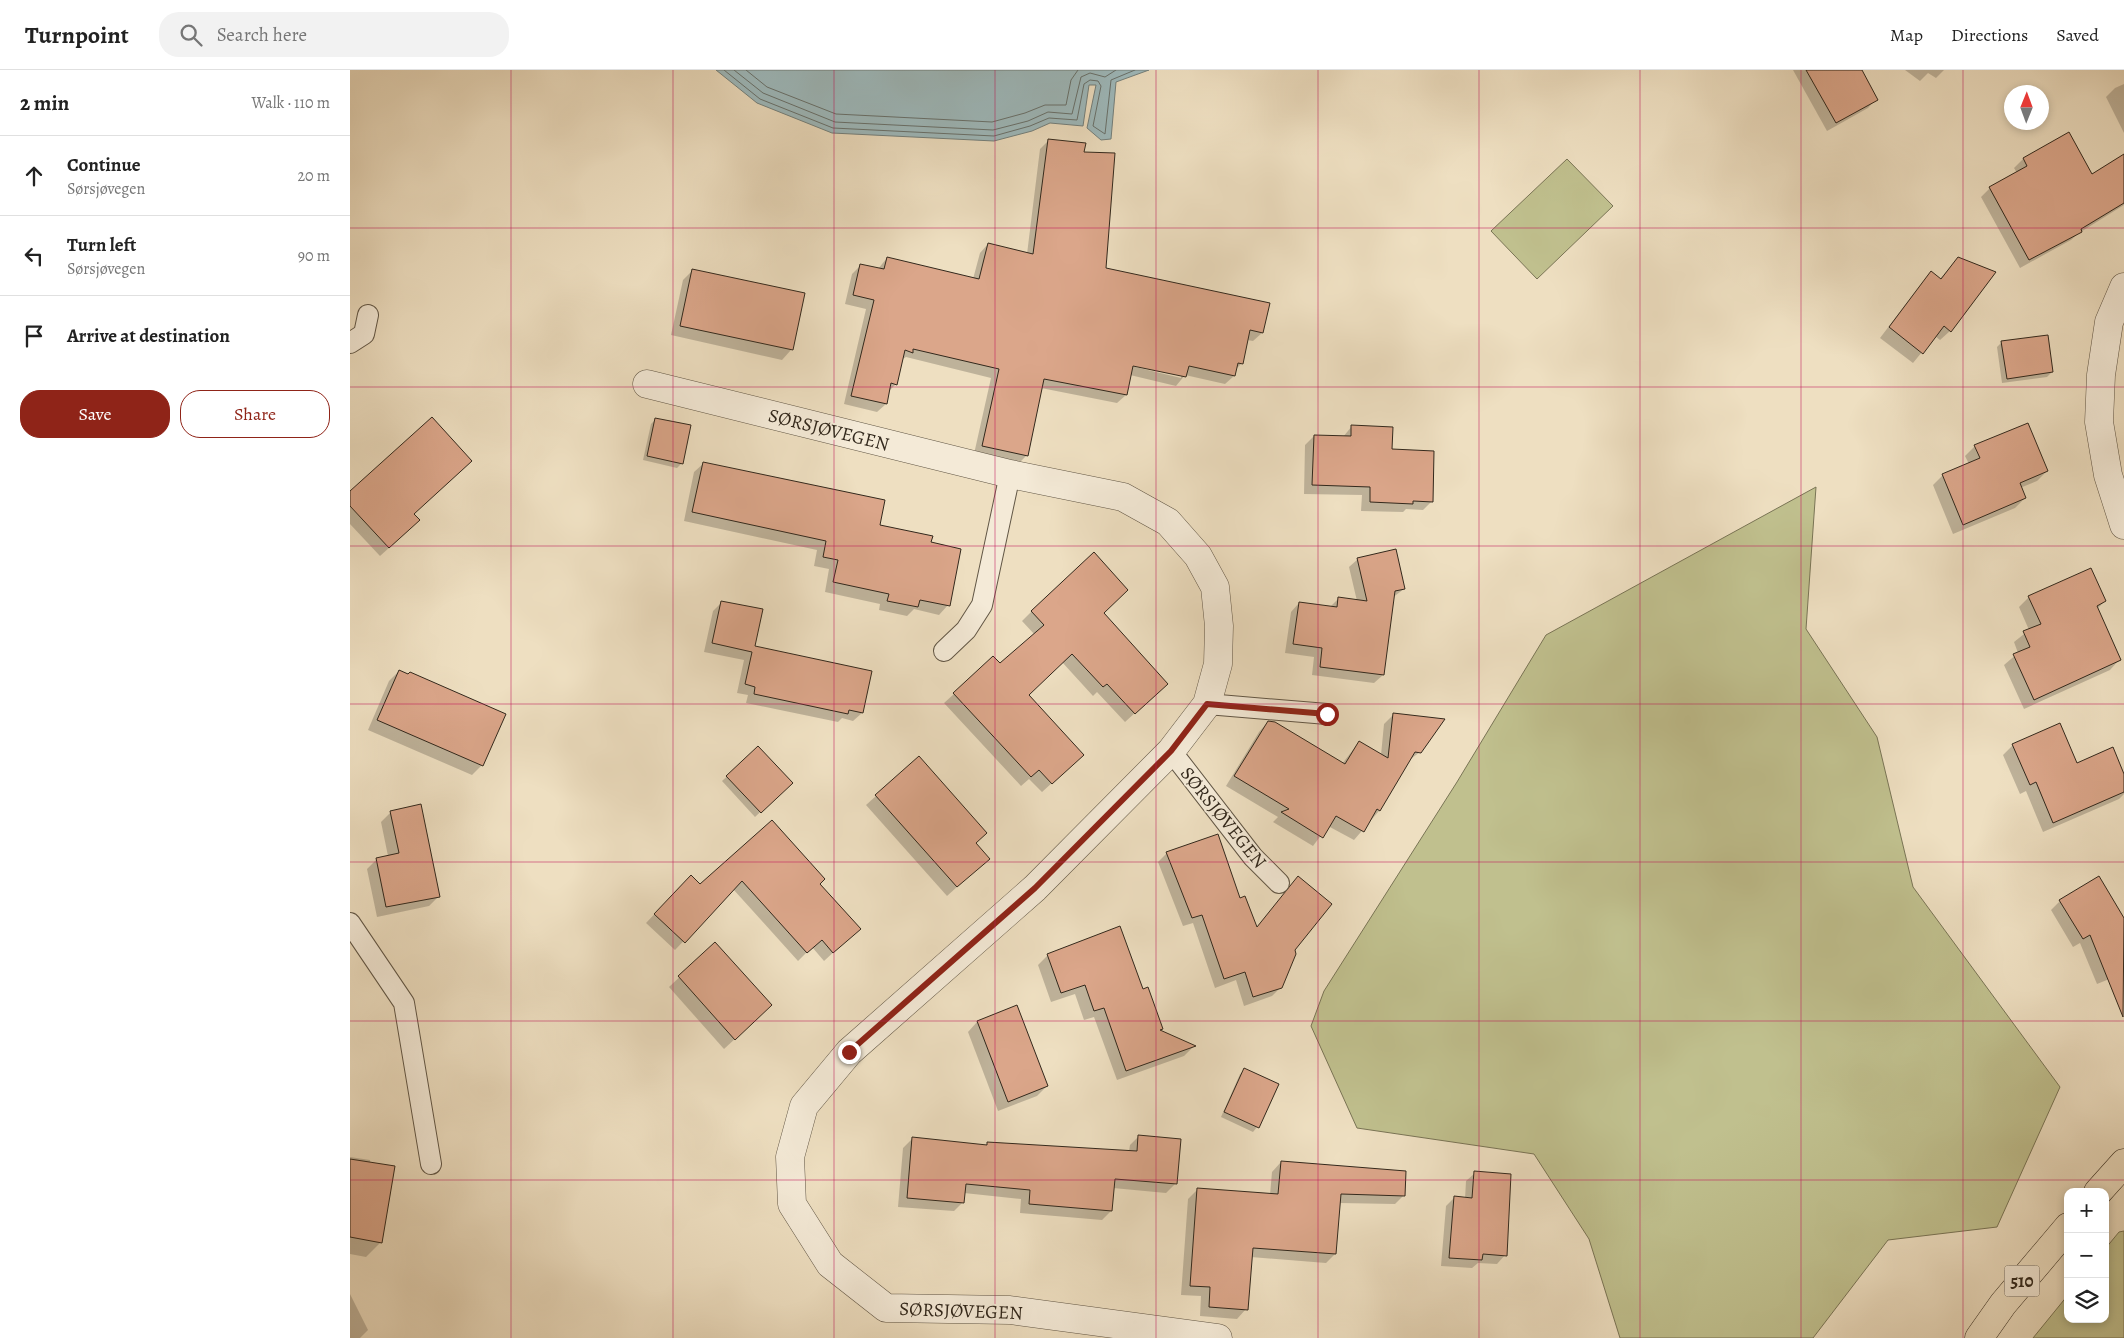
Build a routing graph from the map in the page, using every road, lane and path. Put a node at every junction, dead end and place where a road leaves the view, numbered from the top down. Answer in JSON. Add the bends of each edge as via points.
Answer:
{"nodes":[{"id":1,"x":2124,"y":287,"type":"edge"},
{"id":2,"x":368,"y":315,"type":"dead end"},
{"id":3,"x":350,"y":343,"type":"edge"},
{"id":4,"x":647,"y":384,"type":"dead end"},
{"id":5,"x":1010,"y":474,"type":"junction"},
{"id":6,"x":2124,"y":525,"type":"edge"},
{"id":7,"x":944,"y":651,"type":"dead end"},
{"id":8,"x":1207,"y":704,"type":"junction"},
{"id":9,"x":1327,"y":714,"type":"dead end"},
{"id":10,"x":1171,"y":751,"type":"junction"},
{"id":11,"x":1279,"y":883,"type":"dead end"},
{"id":12,"x":350,"y":923,"type":"edge"},
{"id":13,"x":2124,"y":1163,"type":"edge"},
{"id":14,"x":431,"y":1164,"type":"dead end"},
{"id":15,"x":2102,"y":1188,"type":"edge"},
{"id":16,"x":2064,"y":1232,"type":"edge"},
{"id":17,"x":1218,"y":1338,"type":"edge"},
{"id":18,"x":1979,"y":1338,"type":"edge"}],
"edges":[{"from":1,"to":6,"type":"street","via":[[2109,322],[2101,375],[2099,422],[2108,475]]},
{"from":2,"to":3,"type":"lane","via":[[364,334]]},
{"from":4,"to":5,"type":"street","name":"SØRSJØVEGEN"},
{"from":5,"to":7,"type":"lane","via":[[982,605],[966,630]]},
{"from":5,"to":8,"type":"street","name":"SØRSJØVEGEN","via":[[1123,497],[1168,522],[1198,556],[1215,587],[1220,626],[1218,664]]},
{"from":8,"to":9,"type":"lane"},
{"from":8,"to":10,"type":"street","name":"SØRSJØVEGEN"},
{"from":10,"to":11,"type":"lane","name":"SØRSJØVEGEN","via":[[1254,857]]},
{"from":10,"to":17,"type":"street","name":"SØRSJØVEGEN","via":[[1035,888],[849,1052],[804,1106],[790,1157],[792,1204],[830,1264],[886,1308],[1010,1310]]},
{"from":12,"to":14,"type":"lane","via":[[404,1004]]},
{"from":13,"to":15,"type":"main road"},
{"from":16,"to":18,"type":"main road","number":"510"}]}
